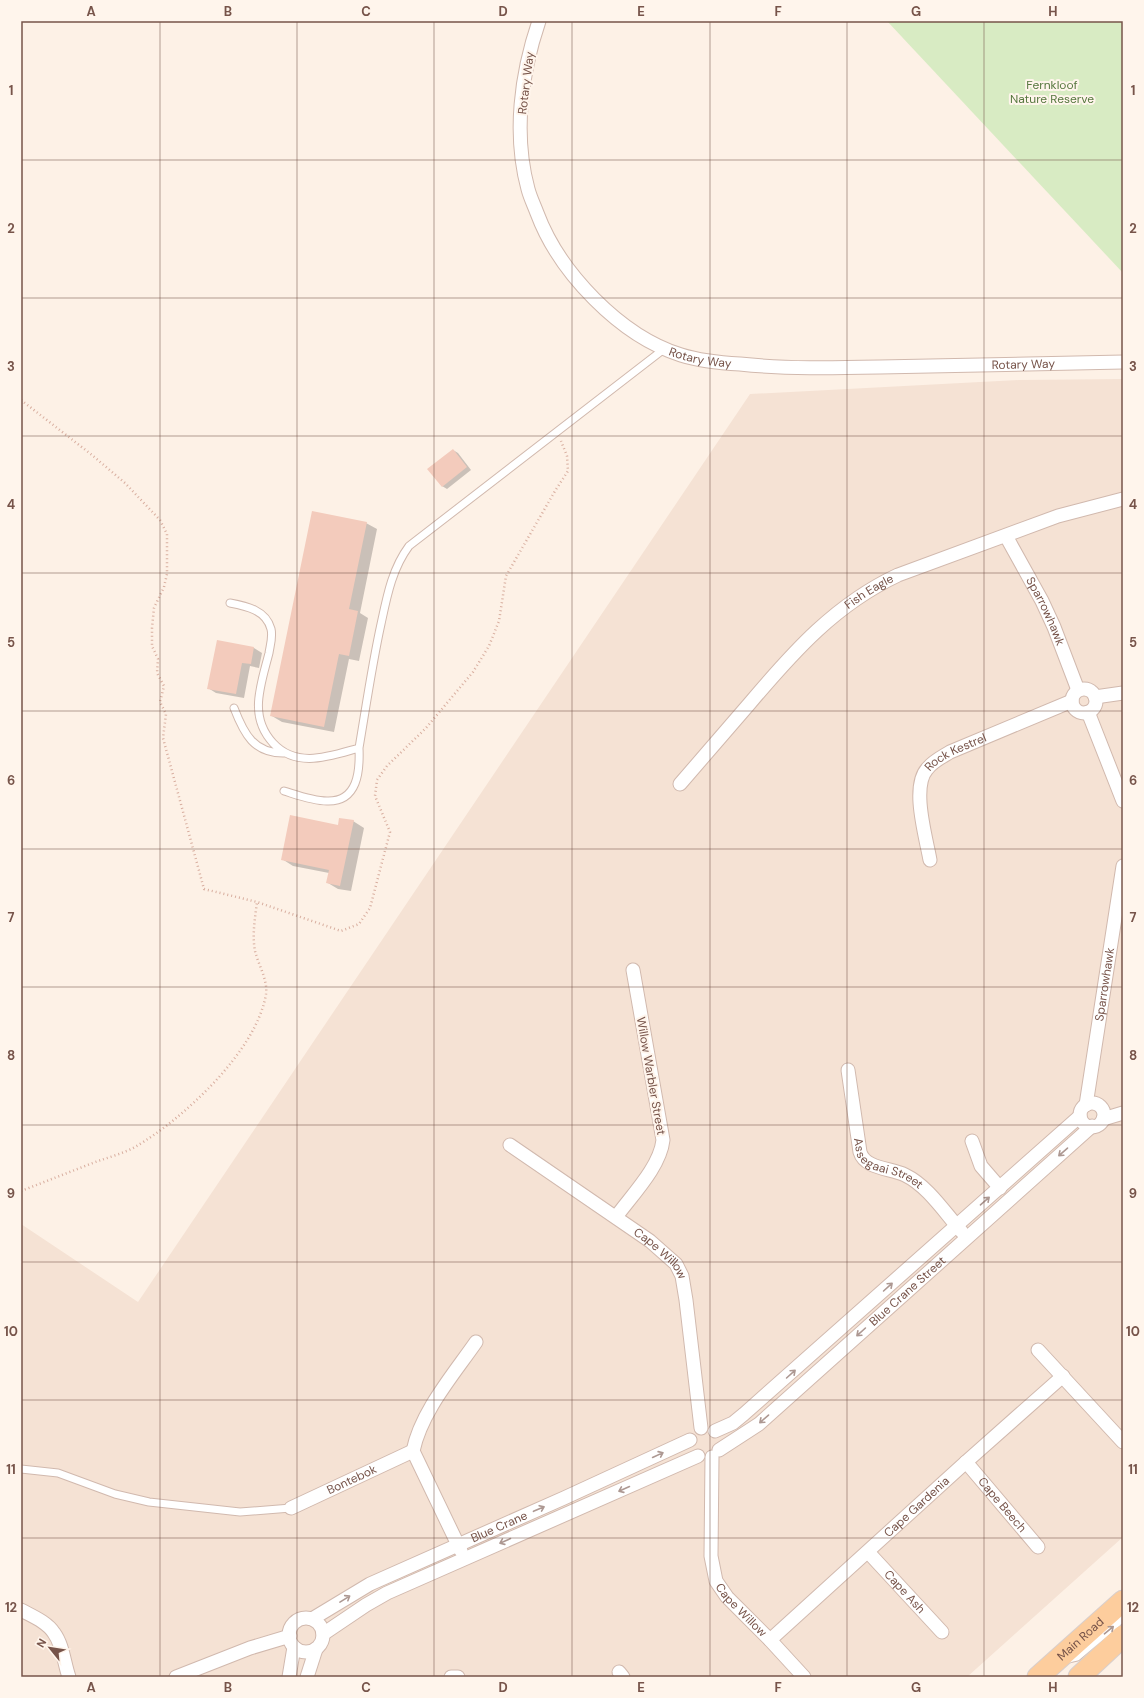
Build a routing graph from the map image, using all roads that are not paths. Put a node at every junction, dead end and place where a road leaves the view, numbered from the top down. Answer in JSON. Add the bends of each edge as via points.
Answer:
{"nodes":[{"id":1,"x":539,"y":21,"type":"edge"},
{"id":2,"x":664,"y":348,"type":"junction"},
{"id":3,"x":1123,"y":362,"type":"edge"},
{"id":4,"x":1123,"y":499,"type":"edge"},
{"id":5,"x":1006,"y":536,"type":"junction"},
{"id":6,"x":230,"y":603,"type":"dead end"},
{"id":7,"x":1123,"y":693,"type":"edge"},
{"id":8,"x":1075,"y":696,"type":"junction"},
{"id":9,"x":1095,"y":697,"type":"junction"},
{"id":10,"x":234,"y":708,"type":"dead end"},
{"id":11,"x":1088,"y":712,"type":"junction"},
{"id":12,"x":359,"y":748,"type":"junction"},
{"id":13,"x":285,"y":753,"type":"junction"},
{"id":14,"x":680,"y":784,"type":"dead end"},
{"id":15,"x":284,"y":792,"type":"dead end"},
{"id":16,"x":1123,"y":801,"type":"edge"},
{"id":17,"x":930,"y":860,"type":"dead end"},
{"id":18,"x":1123,"y":866,"type":"edge"},
{"id":19,"x":633,"y":970,"type":"dead end"},
{"id":20,"x":848,"y":1070,"type":"dead end"},
{"id":21,"x":1093,"y":1113,"type":"junction"},
{"id":22,"x":1122,"y":1113,"type":"edge"},
{"id":23,"x":972,"y":1141,"type":"dead end"},
{"id":24,"x":510,"y":1145,"type":"dead end"},
{"id":25,"x":1000,"y":1188,"type":"junction"},
{"id":26,"x":616,"y":1217,"type":"junction"},
{"id":27,"x":956,"y":1226,"type":"junction"},
{"id":28,"x":966,"y":1237,"type":"junction"},
{"id":29,"x":476,"y":1342,"type":"dead end"},
{"id":30,"x":1038,"y":1350,"type":"dead end"},
{"id":31,"x":1064,"y":1376,"type":"junction"},
{"id":32,"x":701,"y":1428,"type":"junction"},
{"id":33,"x":716,"y":1431,"type":"junction"},
{"id":34,"x":690,"y":1440,"type":"junction"},
{"id":35,"x":1123,"y":1442,"type":"edge"},
{"id":36,"x":413,"y":1451,"type":"junction"},
{"id":37,"x":715,"y":1454,"type":"junction"},
{"id":38,"x":698,"y":1456,"type":"junction"},
{"id":39,"x":966,"y":1462,"type":"junction"},
{"id":40,"x":21,"y":1469,"type":"edge"},
{"id":41,"x":291,"y":1508,"type":"joint"},
{"id":42,"x":458,"y":1544,"type":"junction"},
{"id":43,"x":1038,"y":1547,"type":"dead end"},
{"id":44,"x":868,"y":1552,"type":"junction"},
{"id":45,"x":465,"y":1559,"type":"junction"},
{"id":46,"x":1123,"y":1602,"type":"edge"},
{"id":47,"x":21,"y":1610,"type":"edge"},
{"id":48,"x":1123,"y":1618,"type":"edge"},
{"id":49,"x":312,"y":1619,"type":"junction"},
{"id":50,"x":942,"y":1632,"type":"dead end"},
{"id":51,"x":323,"y":1634,"type":"junction"},
{"id":52,"x":1121,"y":1639,"type":"edge"},
{"id":53,"x":770,"y":1640,"type":"junction"},
{"id":54,"x":292,"y":1641,"type":"junction"},
{"id":55,"x":316,"y":1649,"type":"junction"},
{"id":56,"x":1045,"y":1670,"type":"edge"},
{"id":57,"x":68,"y":1677,"type":"edge"},
{"id":58,"x":176,"y":1677,"type":"edge"},
{"id":59,"x":289,"y":1677,"type":"edge"},
{"id":60,"x":307,"y":1677,"type":"edge"},
{"id":61,"x":451,"y":1677,"type":"edge"},
{"id":62,"x":458,"y":1677,"type":"edge"},
{"id":63,"x":804,"y":1677,"type":"edge"},
{"id":64,"x":1079,"y":1677,"type":"edge"}],
"edges":[{"from":1,"to":2,"type":"street","name":"Rotary Way","via":[[530,47],[523,82],[521,129],[528,189],[544,231],[572,273],[606,310],[645,338]]},
{"from":2,"to":3,"type":"street","name":"Rotary Way","via":[[682,355],[719,362],[811,369]]},
{"from":2,"to":12,"type":"lane","via":[[409,546],[395,570],[387,596]]},
{"from":4,"to":5,"type":"street","name":"Fish Eagle","via":[[1058,516]]},
{"from":5,"to":8,"type":"street","name":"Sparrowhawk","via":[[1054,627]]},
{"from":5,"to":14,"type":"street","name":"Fish Eagle","via":[[878,584],[825,622],[789,656]]},
{"from":6,"to":13,"type":"lane","via":[[253,608],[262,614],[271,629],[272,641],[259,692],[258,717],[265,733]]},
{"from":7,"to":9,"type":"street"},
{"from":8,"to":9,"type":"street","via":[[1082,689],[1090,690]]},
{"from":8,"to":11,"type":"street","via":[[1076,710]]},
{"from":8,"to":17,"type":"street","name":"Rock Kestrel","via":[[950,752],[926,769],[919,788]]},
{"from":9,"to":11,"type":"street","via":[[1095,705]]},
{"from":10,"to":13,"type":"lane","via":[[242,728],[250,739],[267,751]]},
{"from":11,"to":16,"type":"street"},
{"from":12,"to":13,"type":"lane","via":[[316,759]]},
{"from":12,"to":15,"type":"lane","via":[[356,784],[343,797],[326,801]]},
{"from":18,"to":21,"type":"street","name":"Sparrowhawk","via":[[1091,1079]]},
{"from":19,"to":26,"type":"street","name":"Willow Warbler Street","via":[[663,1140],[652,1168]]},
{"from":20,"to":27,"type":"street","name":"Assegaai Street","via":[[860,1152],[864,1159],[873,1165],[896,1171],[914,1180]]},
{"from":21,"to":22,"type":"street"},
{"from":21,"to":25,"type":"street","name":"Blue Crane Street"},
{"from":21,"to":28,"type":"street","name":"Blue Crane Street","one_way":true},
{"from":23,"to":25,"type":"street","via":[[980,1166]]},
{"from":24,"to":26,"type":"street","name":"Cape Willow"},
{"from":27,"to":25,"type":"street","name":"Blue Crane Street","one_way":true},
{"from":26,"to":32,"type":"street","name":"Cape Willow","via":[[670,1257],[682,1276]]},
{"from":27,"to":28,"type":"street","name":"Assegaai Street"},
{"from":33,"to":27,"type":"street","name":"Blue Crane Street","one_way":true,"via":[[744,1414]]},
{"from":28,"to":37,"type":"street","name":"Blue Crane Street","one_way":true,"via":[[759,1424]]},
{"from":29,"to":36,"type":"street","via":[[424,1420]]},
{"from":30,"to":31,"type":"street"},
{"from":31,"to":35,"type":"street"},
{"from":31,"to":39,"type":"street","name":"Cape Gardenia"},
{"from":32,"to":33,"type":"street"},
{"from":32,"to":34,"type":"street","via":[[696,1430]]},
{"from":33,"to":37,"type":"street","via":[[721,1440]]},
{"from":34,"to":38,"type":"street","via":[[691,1449]]},
{"from":42,"to":34,"type":"street","name":"Blue Crane","one_way":true},
{"from":36,"to":41,"type":"street","name":"Bontebok"},
{"from":36,"to":42,"type":"street"},
{"from":37,"to":38,"type":"street","via":[[702,1458]]},
{"from":37,"to":53,"type":"street","name":"Cape Willow","via":[[711,1556],[716,1580],[727,1597]]},
{"from":38,"to":45,"type":"street","name":"Blue Crane","one_way":true},
{"from":39,"to":43,"type":"street","name":"Cape Beech"},
{"from":39,"to":44,"type":"street","name":"Cape Gardenia"},
{"from":40,"to":41,"type":"lane","via":[[58,1473],[115,1494],[149,1502],[240,1512]]},
{"from":42,"to":45,"type":"street"},
{"from":49,"to":42,"type":"street","name":"Blue Crane","one_way":true,"via":[[370,1584]]},
{"from":44,"to":50,"type":"street","name":"Cape Ash"},
{"from":44,"to":53,"type":"street","name":"Cape Gardenia"},
{"from":45,"to":51,"type":"street","name":"Blue Crane","via":[[387,1593]]},
{"from":46,"to":56,"type":"main road","name":"Main Road"},
{"from":47,"to":57,"type":"street","via":[[54,1631]]},
{"from":56,"to":48,"type":"lane","one_way":true,"via":[[1077,1657]]},
{"from":49,"to":51,"type":"street","via":[[320,1624]]},
{"from":49,"to":54,"type":"street","name":"Blue Crane","via":[[296,1621],[290,1631]]},
{"from":51,"to":55,"type":"street"},
{"from":52,"to":64,"type":"main road"},
{"from":53,"to":63,"type":"street","name":"Cape Willow"},
{"from":54,"to":55,"type":"street","via":[[301,1651]]},
{"from":54,"to":58,"type":"street","via":[[250,1648]]},
{"from":54,"to":59,"type":"street","name":"Blue Crane"},
{"from":55,"to":60,"type":"street"},
{"from":61,"to":62,"type":"street"}]}
